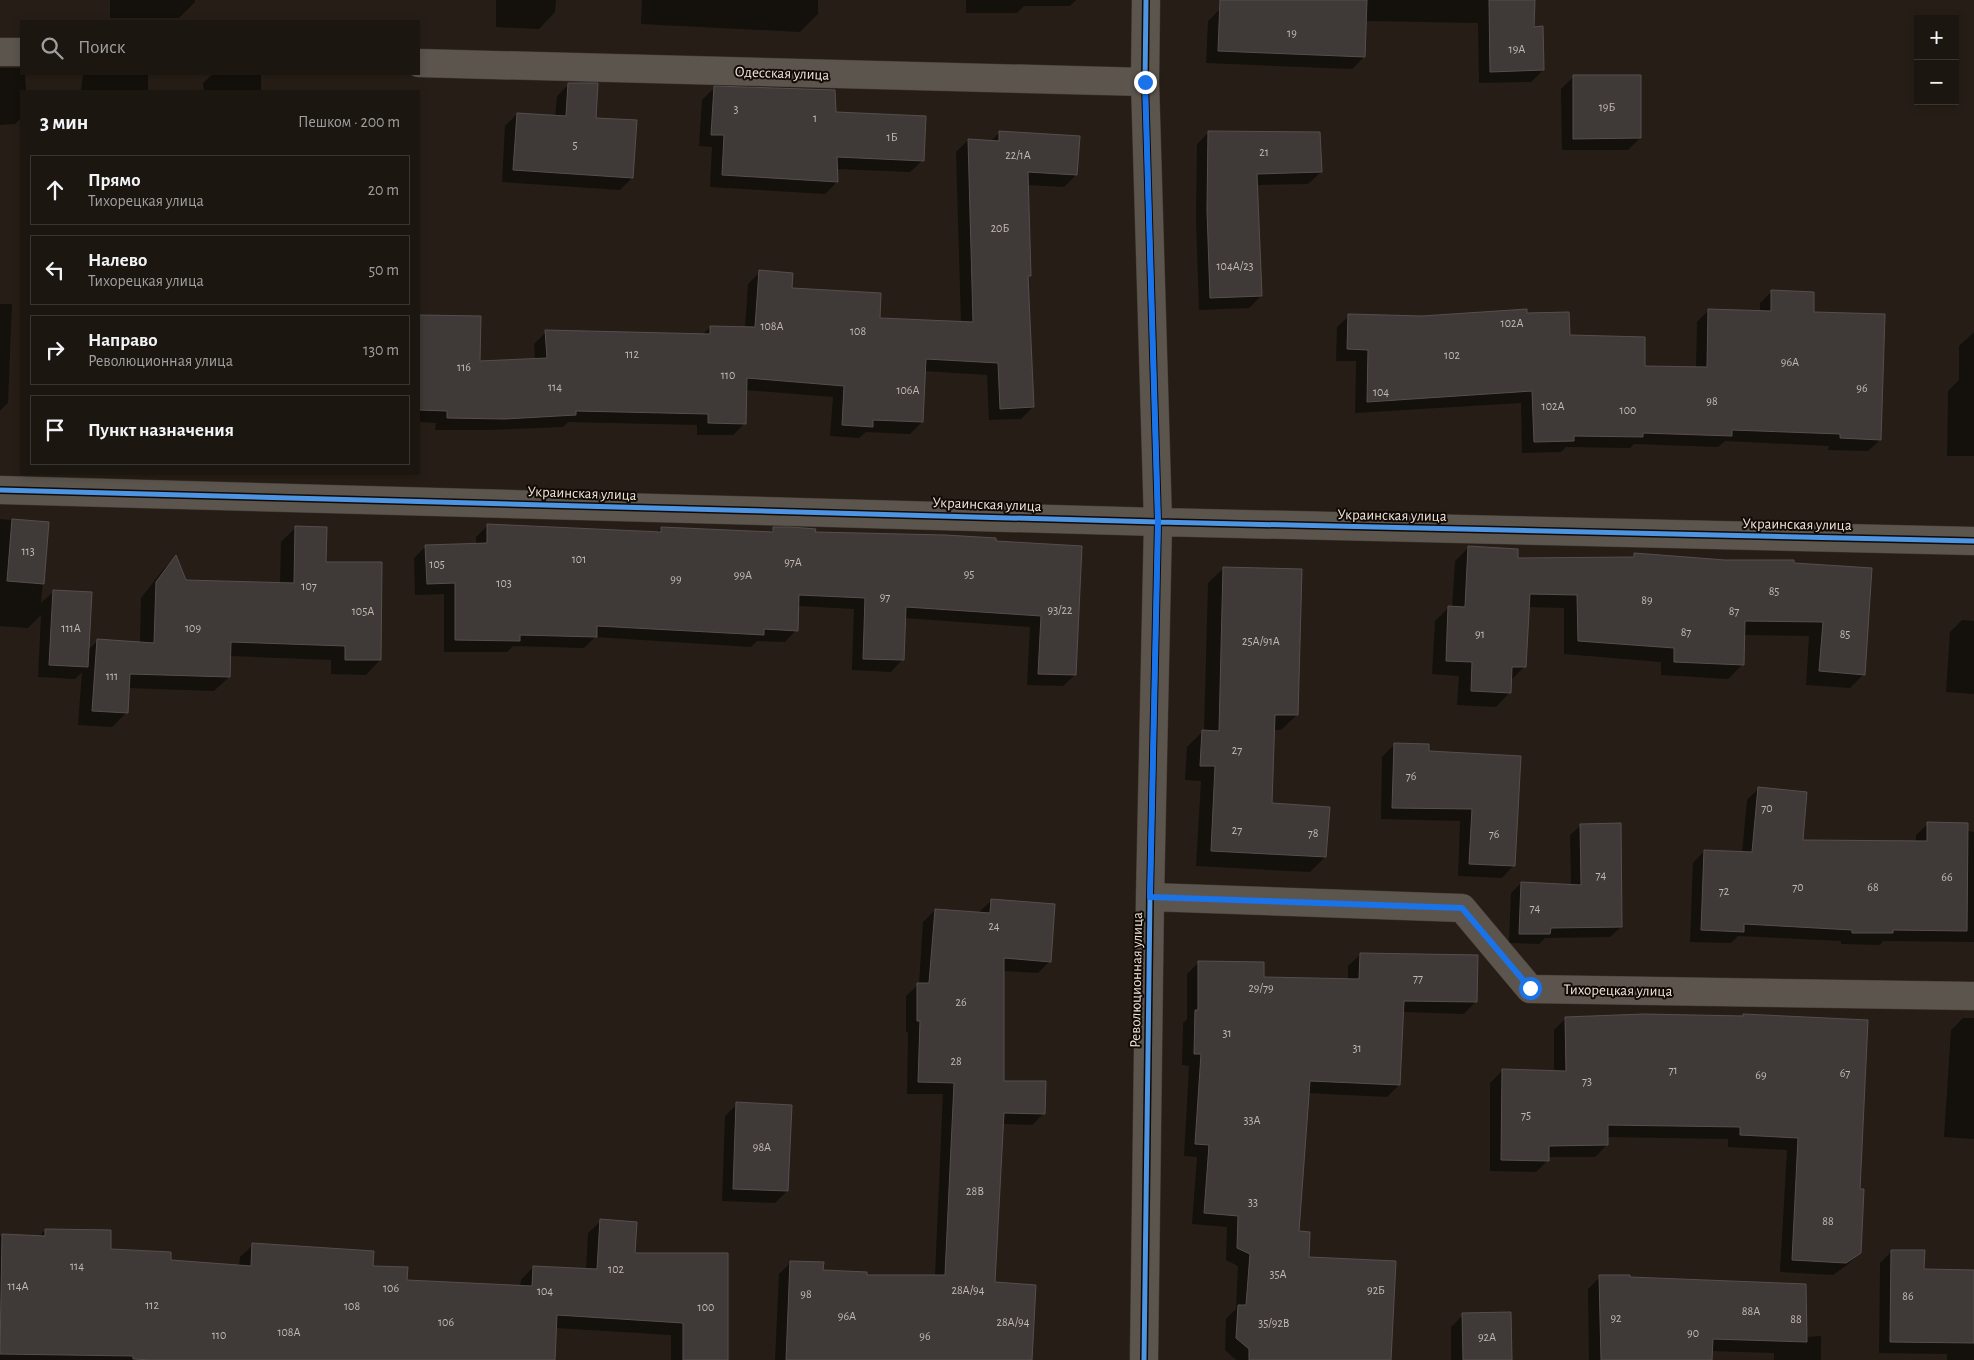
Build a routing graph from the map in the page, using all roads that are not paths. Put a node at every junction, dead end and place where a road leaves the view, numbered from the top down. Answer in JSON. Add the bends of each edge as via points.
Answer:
{"nodes":[{"id":1,"x":1146,"y":0,"type":"edge"},
{"id":2,"x":0,"y":52,"type":"edge"},
{"id":3,"x":20,"y":52,"type":"edge"},
{"id":4,"x":420,"y":63,"type":"edge"},
{"id":5,"x":1145,"y":82,"type":"junction"},
{"id":6,"x":0,"y":490,"type":"edge"},
{"id":7,"x":1158,"y":522,"type":"junction"},
{"id":8,"x":1974,"y":541,"type":"edge"},
{"id":9,"x":1150,"y":897,"type":"junction"},
{"id":10,"x":1974,"y":996,"type":"edge"},
{"id":11,"x":1144,"y":1360,"type":"edge"}],
"edges":[{"from":1,"to":5,"type":"street","name":"Революционная улица"},
{"from":2,"to":3,"type":"street"},
{"from":4,"to":5,"type":"street","name":"Одесская улица"},
{"from":5,"to":7,"type":"street","name":"Революционная улица"},
{"from":6,"to":7,"type":"street","name":"Украинская улица"},
{"from":7,"to":8,"type":"street","name":"Украинская улица"},
{"from":7,"to":9,"type":"street","name":"Революционная улица"},
{"from":9,"to":10,"type":"street","name":"Тихорецкая улица","via":[[1462,908],[1530,988]]},
{"from":9,"to":11,"type":"street","name":"Революционная улица"}]}
